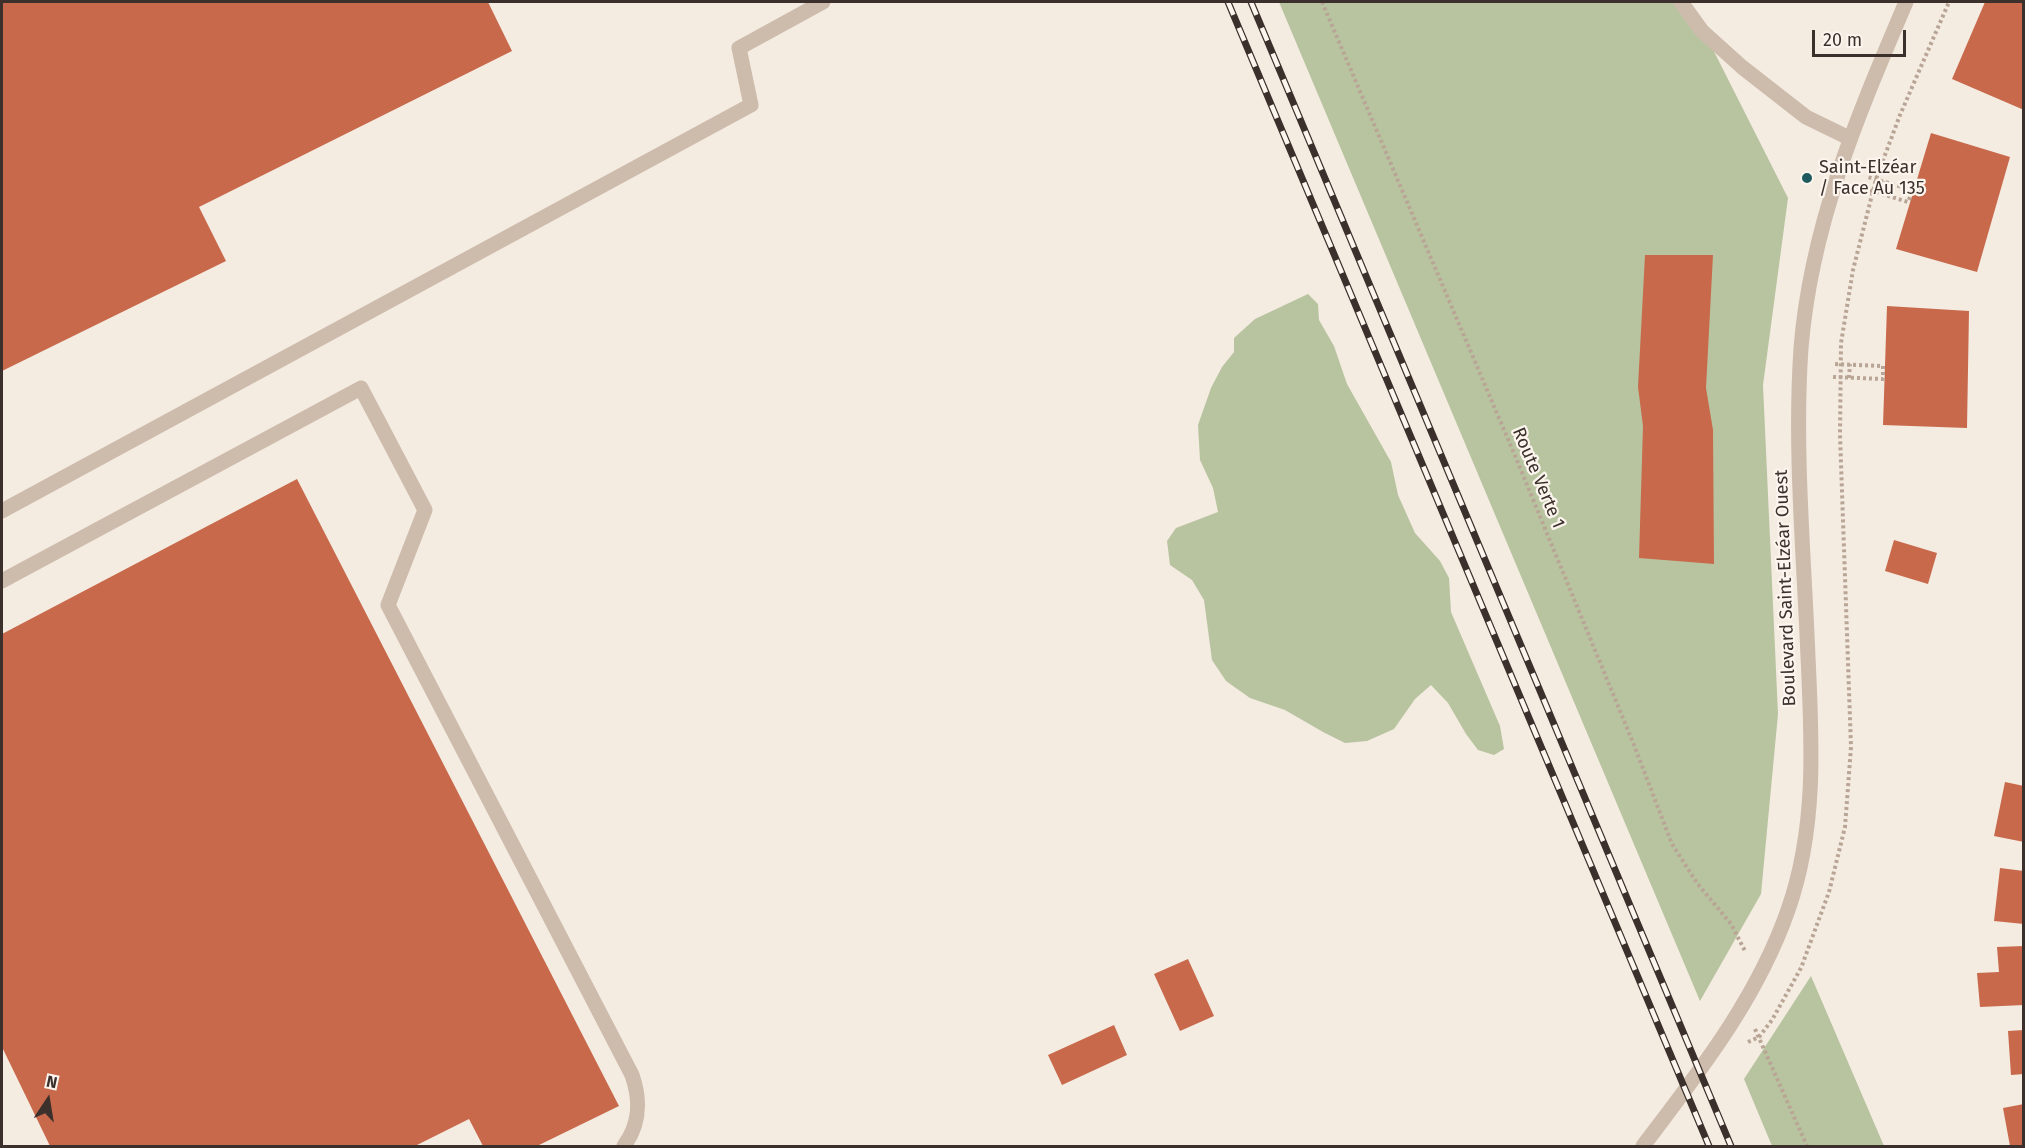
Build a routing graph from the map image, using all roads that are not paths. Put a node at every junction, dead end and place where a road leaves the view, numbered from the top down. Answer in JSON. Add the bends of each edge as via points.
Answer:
{"nodes":[{"id":1,"x":824,"y":2,"type":"edge"},
{"id":2,"x":1680,"y":2,"type":"edge"},
{"id":3,"x":1906,"y":2,"type":"edge"},
{"id":4,"x":1849,"y":138,"type":"junction"},
{"id":5,"x":2,"y":511,"type":"edge"},
{"id":6,"x":2,"y":581,"type":"edge"},
{"id":7,"x":624,"y":1146,"type":"edge"},
{"id":8,"x":1643,"y":1146,"type":"edge"}],
"edges":[{"from":1,"to":5,"type":"street","via":[[739,48],[751,105]]},
{"from":2,"to":4,"type":"street","via":[[1702,32],[1742,66],[1806,117]]},
{"from":3,"to":4,"type":"street","name":"Boulevard Saint-Elzéar Ouest"},
{"from":4,"to":8,"type":"street","name":"Boulevard Saint-Elzéar Ouest","via":[[1816,248],[1801,346],[1800,445],[1811,774],[1809,816],[1797,883],[1751,992],[1705,1065]]},
{"from":6,"to":7,"type":"street","via":[[361,388],[425,510],[388,605],[632,1075],[638,1095],[637,1116]]}]}
